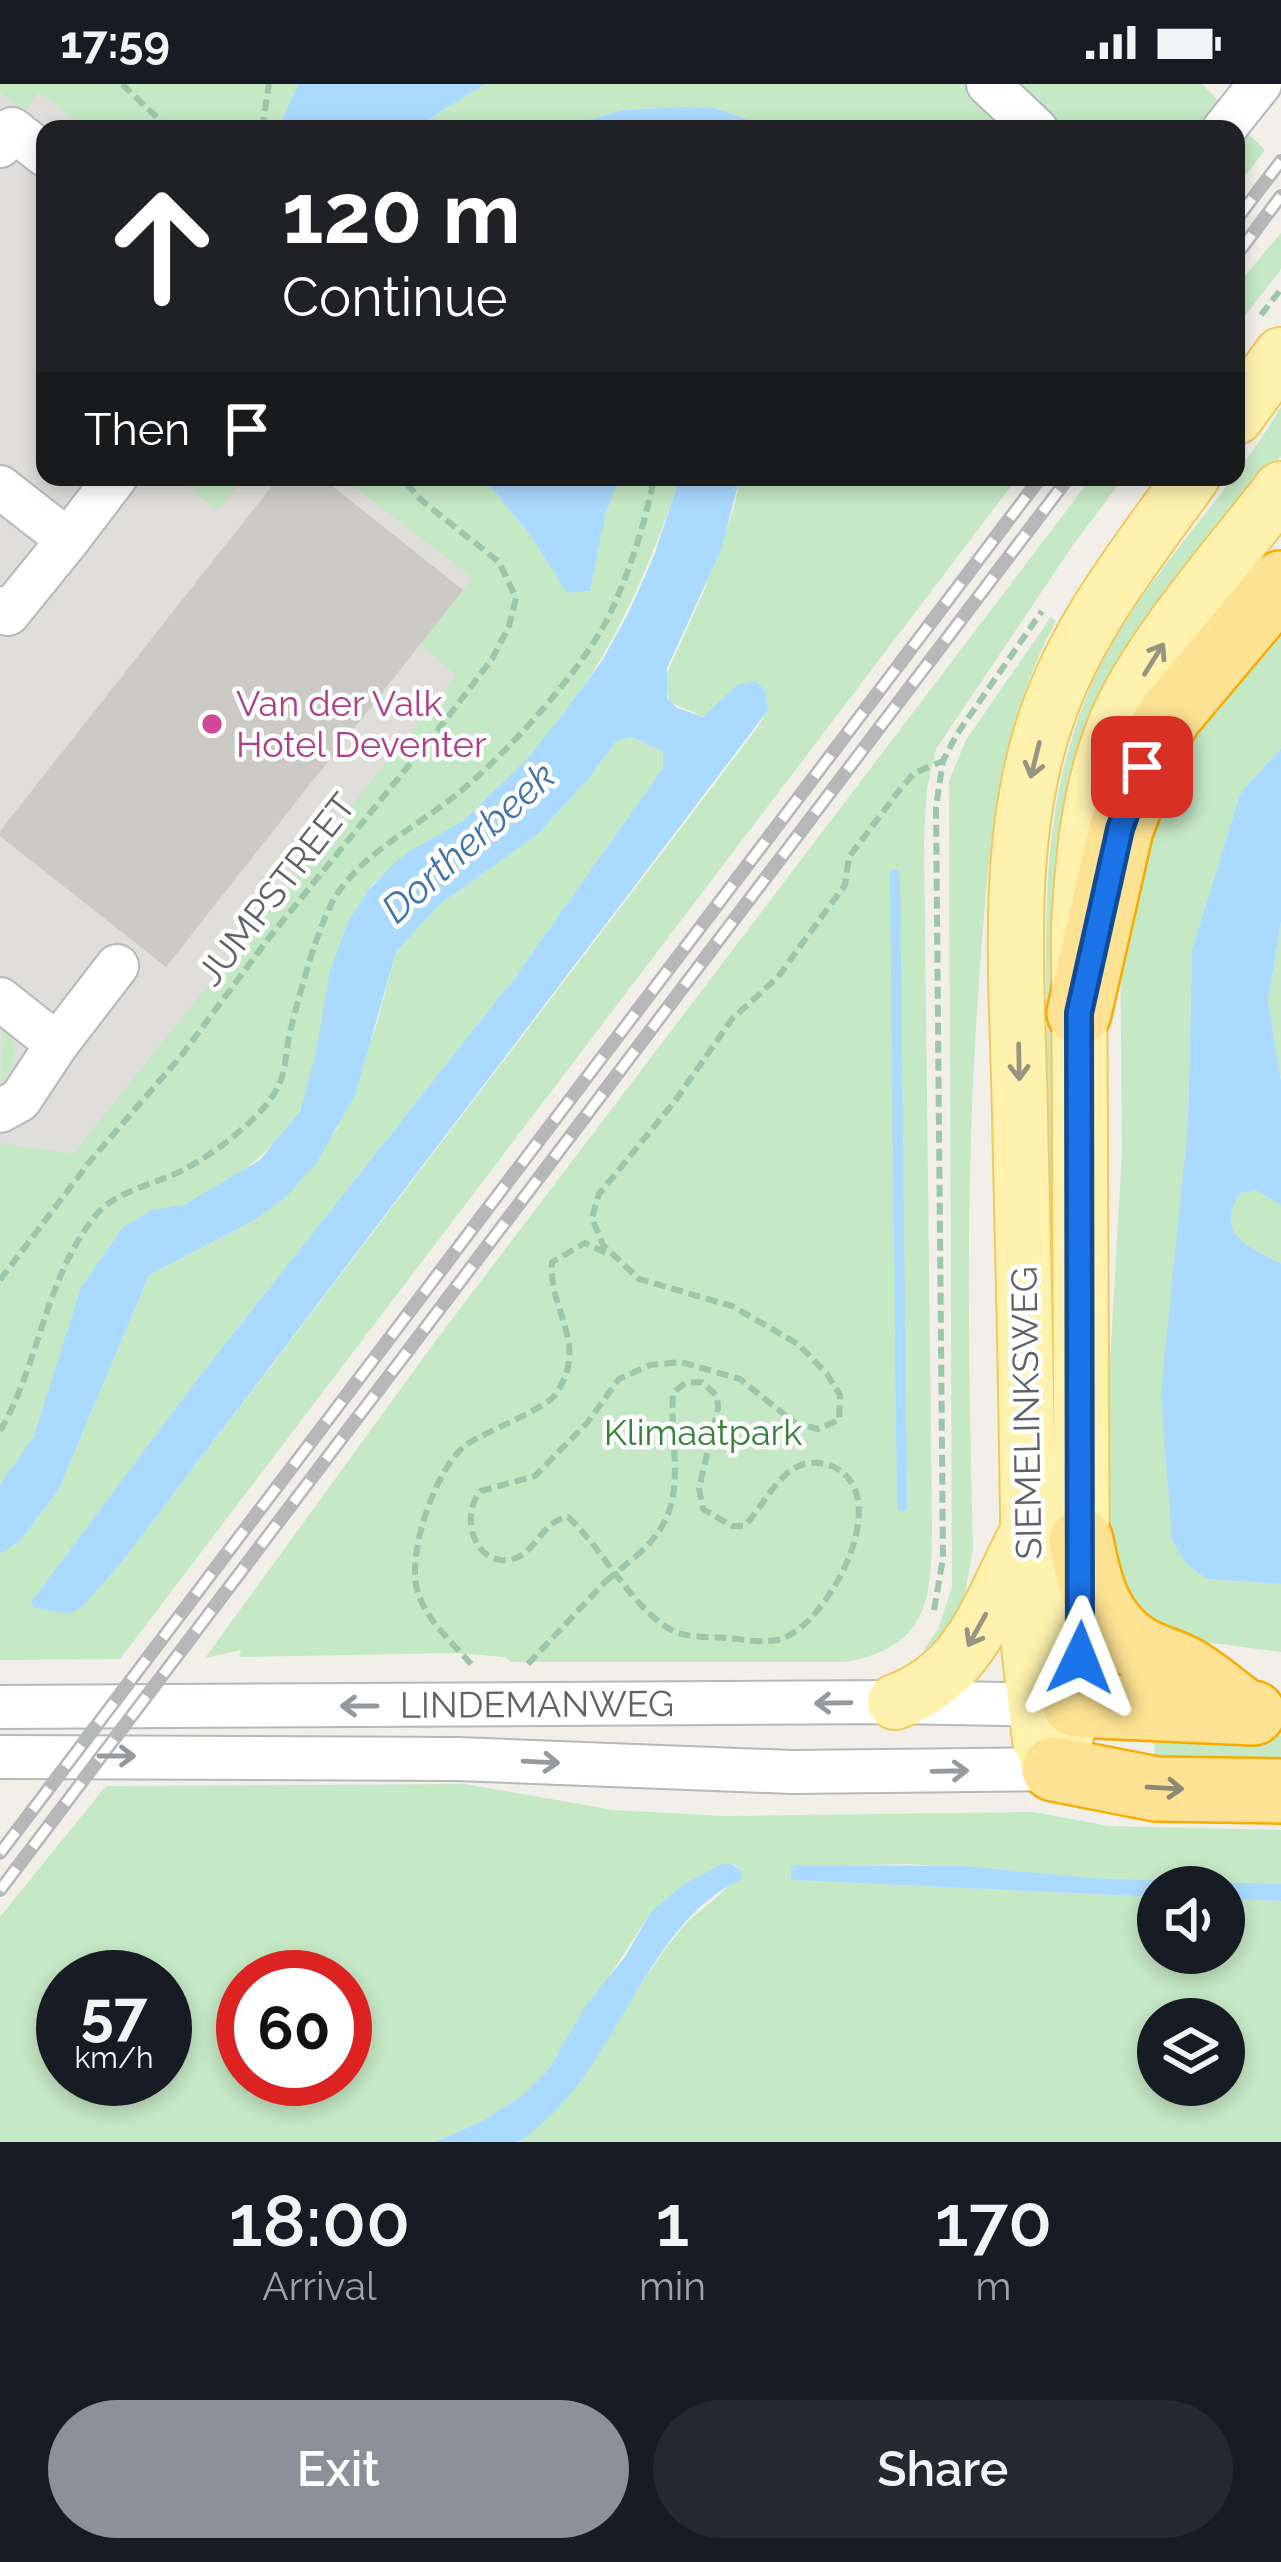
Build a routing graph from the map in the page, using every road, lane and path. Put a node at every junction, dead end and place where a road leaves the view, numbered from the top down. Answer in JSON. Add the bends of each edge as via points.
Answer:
{"nodes":[{"id":1,"x":122,"y":84,"type":"edge"},
{"id":2,"x":269,"y":84,"type":"edge"},
{"id":3,"x":988,"y":84,"type":"edge"},
{"id":4,"x":160,"y":120,"type":"edge"},
{"id":5,"x":263,"y":120,"type":"edge"},
{"id":6,"x":1026,"y":120,"type":"edge"},
{"id":7,"x":0,"y":146,"type":"edge"},
{"id":8,"x":36,"y":148,"type":"edge"},
{"id":9,"x":1281,"y":355,"type":"edge"},
{"id":10,"x":1245,"y":405,"type":"edge"},
{"id":11,"x":109,"y":486,"type":"edge"},
{"id":12,"x":409,"y":486,"type":"edge"},
{"id":13,"x":653,"y":486,"type":"edge"},
{"id":14,"x":1186,"y":486,"type":"edge"},
{"id":15,"x":0,"y":487,"type":"edge"},
{"id":16,"x":1281,"y":489,"type":"edge"},
{"id":17,"x":68,"y":540,"type":"junction"},
{"id":18,"x":1281,"y":583,"type":"edge"},
{"id":19,"x":0,"y":608,"type":"edge"},
{"id":20,"x":117,"y":966,"type":"dead end"},
{"id":21,"x":0,"y":999,"type":"edge"},
{"id":22,"x":1079,"y":1013,"type":"junction"},
{"id":23,"x":57,"y":1044,"type":"junction"},
{"id":24,"x":0,"y":1111,"type":"edge"},
{"id":25,"x":616,"y":1258,"type":"junction"},
{"id":26,"x":0,"y":1280,"type":"edge"},
{"id":27,"x":0,"y":1431,"type":"edge"},
{"id":28,"x":1055,"y":1535,"type":"junction"},
{"id":29,"x":931,"y":1618,"type":"dead end"},
{"id":30,"x":477,"y":1671,"type":"dead end"},
{"id":31,"x":544,"y":1671,"type":"dead end"},
{"id":32,"x":895,"y":1702,"type":"junction"},
{"id":33,"x":1054,"y":1705,"type":"junction"},
{"id":34,"x":0,"y":1708,"type":"edge"},
{"id":35,"x":1263,"y":1713,"type":"edge"},
{"id":36,"x":0,"y":1757,"type":"edge"},
{"id":37,"x":1054,"y":1769,"type":"junction"},
{"id":38,"x":1281,"y":1791,"type":"edge"}],
"edges":[{"from":1,"to":4,"type":"path"},
{"from":2,"to":5,"type":"path"},
{"from":3,"to":6,"type":"street"},
{"from":7,"to":8,"type":"street","via":[[12,129]]},
{"from":9,"to":10,"type":"main road"},
{"from":11,"to":17,"type":"street"},
{"from":12,"to":26,"type":"path","name":"JUMPSTREET","via":[[500,562],[516,598],[509,626],[448,717]]},
{"from":13,"to":27,"type":"path","via":[[613,610],[590,648],[460,792],[372,856],[337,894],[319,932],[280,1084],[259,1114],[185,1169],[98,1211],[71,1255],[19,1400]]},
{"from":14,"to":28,"type":"main road","name":"SIEMELINKSWEG","one_way":true,"via":[[1092,616],[1041,734],[1027,798],[1017,945]]},
{"from":15,"to":17,"type":"street"},
{"from":22,"to":16,"type":"main road","name":"SIEMELINKSWEG","one_way":true,"via":[[1084,844],[1118,718],[1159,650]]},
{"from":17,"to":19,"type":"street","via":[[8,614]]},
{"from":18,"to":22,"type":"highway","via":[[1171,714],[1148,754],[1120,829]]},
{"from":20,"to":23,"type":"street"},
{"from":21,"to":23,"type":"street"},
{"from":22,"to":28,"type":"main road","name":"SIEMELINKSWEG"},
{"from":23,"to":24,"type":"street","via":[[20,1100]]},
{"from":25,"to":29,"type":"path","via":[[592,1218],[598,1194],[732,1019],[778,977],[845,885],[849,857],[898,792],[914,773],[943,760],[936,807],[943,1558]]},
{"from":25,"to":30,"type":"path","via":[[585,1243],[552,1262],[571,1358],[553,1398],[462,1448],[428,1507],[415,1586]]},
{"from":25,"to":31,"type":"path","name":"LINDEMANWEG","bridge":true,"via":[[639,1279],[733,1306],[780,1331],[827,1374],[840,1394],[839,1420],[818,1429],[795,1423],[740,1379],[681,1362],[650,1365],[619,1379],[535,1476],[472,1500],[470,1528],[488,1554],[506,1561],[522,1554],[553,1519],[568,1517],[665,1627],[686,1636],[768,1641],[806,1622],[859,1536],[852,1482],[816,1462],[778,1482],[744,1526],[703,1509],[699,1488],[717,1396],[702,1382],[685,1382],[673,1393],[676,1488],[668,1516],[655,1540],[635,1557],[606,1581],[522,1671]]},
{"from":28,"to":32,"type":"main road","one_way":true,"via":[[936,1684]]},
{"from":28,"to":33,"type":"main road","name":"SIEMELINKSWEG","via":[[1082,1616]]},
{"from":28,"to":35,"type":"highway","via":[[1114,1629]]},
{"from":32,"to":33,"type":"street","name":"LINDEMANWEG"},
{"from":32,"to":34,"type":"street","name":"LINDEMANWEG","one_way":true},
{"from":33,"to":35,"type":"highway"},
{"from":33,"to":37,"type":"main road","name":"SIEMELINKSWEG","via":[[1040,1739]]},
{"from":36,"to":37,"type":"street","name":"LINDEMANWEG","one_way":true},
{"from":37,"to":38,"type":"highway","one_way":true,"via":[[1156,1789]]}]}
